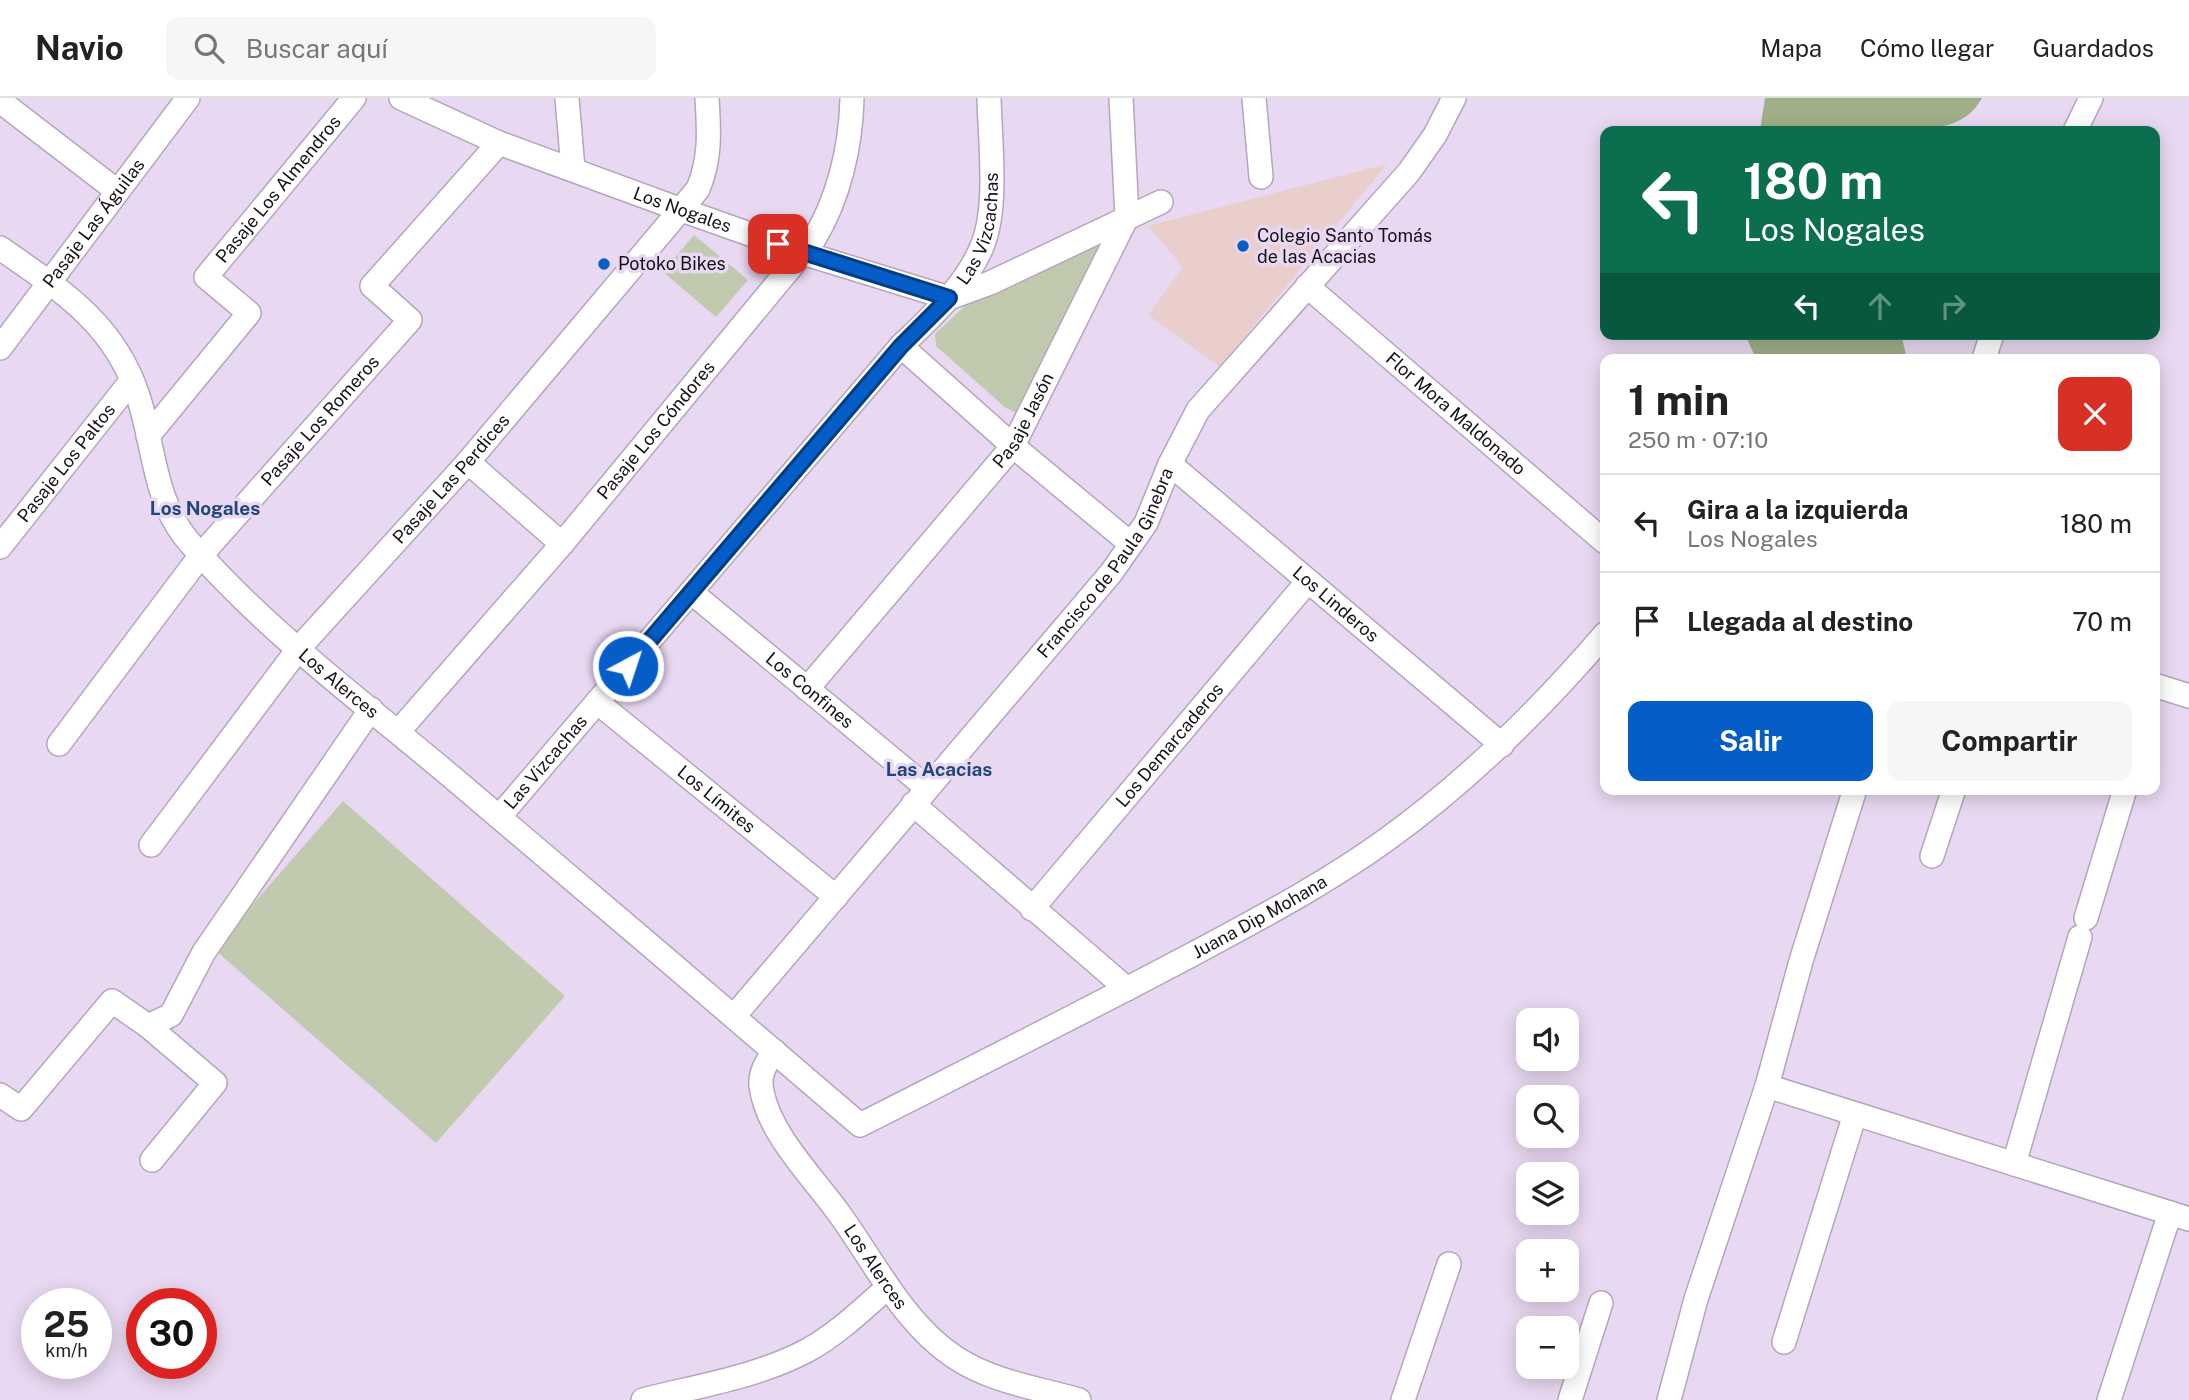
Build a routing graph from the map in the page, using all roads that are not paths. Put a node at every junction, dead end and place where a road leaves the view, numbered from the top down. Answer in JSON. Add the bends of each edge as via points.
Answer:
{"nodes":[{"id":1,"x":188,"y":98,"type":"edge"},
{"id":2,"x":354,"y":98,"type":"edge"},
{"id":3,"x":401,"y":98,"type":"edge"},
{"id":4,"x":567,"y":98,"type":"edge"},
{"id":5,"x":707,"y":98,"type":"edge"},
{"id":6,"x":852,"y":98,"type":"edge"},
{"id":7,"x":989,"y":98,"type":"edge"},
{"id":8,"x":1121,"y":98,"type":"edge"},
{"id":9,"x":1254,"y":98,"type":"edge"},
{"id":10,"x":1454,"y":98,"type":"edge"},
{"id":11,"x":2091,"y":98,"type":"edge"},
{"id":12,"x":0,"y":101,"type":"edge"},
{"id":13,"x":429,"y":105,"type":"edge"},
{"id":14,"x":2078,"y":126,"type":"edge"},
{"id":15,"x":499,"y":143,"type":"junction"},
{"id":16,"x":573,"y":169,"type":"junction"},
{"id":17,"x":1261,"y":177,"type":"dead end"},
{"id":18,"x":117,"y":191,"type":"junction"},
{"id":19,"x":1161,"y":202,"type":"dead end"},
{"id":20,"x":679,"y":209,"type":"junction"},
{"id":21,"x":1127,"y":217,"type":"junction"},
{"id":22,"x":0,"y":247,"type":"edge"},
{"id":23,"x":803,"y":253,"type":"junction"},
{"id":24,"x":49,"y":282,"type":"junction"},
{"id":25,"x":1307,"y":286,"type":"junction"},
{"id":26,"x":949,"y":298,"type":"junction"},
{"id":27,"x":901,"y":346,"type":"junction"},
{"id":28,"x":0,"y":348,"type":"edge"},
{"id":29,"x":132,"y":380,"type":"junction"},
{"id":30,"x":148,"y":436,"type":"junction"},
{"id":31,"x":1013,"y":446,"type":"junction"},
{"id":32,"x":468,"y":462,"type":"junction"},
{"id":33,"x":1170,"y":464,"type":"junction"},
{"id":34,"x":1600,"y":538,"type":"edge"},
{"id":35,"x":562,"y":544,"type":"junction"},
{"id":36,"x":1131,"y":544,"type":"junction"},
{"id":37,"x":0,"y":547,"type":"edge"},
{"id":38,"x":201,"y":555,"type":"junction"},
{"id":39,"x":1308,"y":581,"type":"junction"},
{"id":40,"x":691,"y":592,"type":"junction"},
{"id":41,"x":1600,"y":640,"type":"edge"},
{"id":42,"x":299,"y":648,"type":"junction"},
{"id":43,"x":807,"y":689,"type":"junction"},
{"id":44,"x":2160,"y":689,"type":"edge"},
{"id":45,"x":2189,"y":696,"type":"edge"},
{"id":46,"x":597,"y":702,"type":"junction"},
{"id":47,"x":371,"y":709,"type":"junction"},
{"id":48,"x":398,"y":732,"type":"junction"},
{"id":49,"x":59,"y":744,"type":"dead end"},
{"id":50,"x":1502,"y":745,"type":"junction"},
{"id":51,"x":1853,"y":795,"type":"edge"},
{"id":52,"x":1952,"y":795,"type":"edge"},
{"id":53,"x":2123,"y":795,"type":"edge"},
{"id":54,"x":920,"y":796,"type":"junction"},
{"id":55,"x":499,"y":817,"type":"junction"},
{"id":56,"x":151,"y":845,"type":"dead end"},
{"id":57,"x":1932,"y":856,"type":"dead end"},
{"id":58,"x":836,"y":897,"type":"junction"},
{"id":59,"x":1032,"y":909,"type":"junction"},
{"id":60,"x":1127,"y":989,"type":"junction"},
{"id":61,"x":734,"y":1015,"type":"junction"},
{"id":62,"x":148,"y":1026,"type":"junction"},
{"id":63,"x":774,"y":1051,"type":"junction"},
{"id":64,"x":1767,"y":1086,"type":"junction"},
{"id":65,"x":0,"y":1095,"type":"edge"},
{"id":66,"x":1855,"y":1114,"type":"junction"},
{"id":67,"x":860,"y":1125,"type":"joint"},
{"id":68,"x":152,"y":1160,"type":"dead end"},
{"id":69,"x":2014,"y":1164,"type":"junction"},
{"id":70,"x":2180,"y":1216,"type":"edge"},
{"id":71,"x":1449,"y":1264,"type":"dead end"},
{"id":72,"x":888,"y":1287,"type":"junction"},
{"id":73,"x":1601,"y":1303,"type":"dead end"},
{"id":74,"x":1784,"y":1342,"type":"dead end"},
{"id":75,"x":643,"y":1400,"type":"edge"},
{"id":76,"x":1079,"y":1400,"type":"edge"},
{"id":77,"x":1403,"y":1400,"type":"edge"},
{"id":78,"x":1570,"y":1400,"type":"edge"},
{"id":79,"x":1669,"y":1400,"type":"edge"},
{"id":80,"x":2109,"y":1400,"type":"edge"}],
"edges":[{"from":1,"to":18,"type":"street","name":"Pasaje Las Águilas"},
{"from":2,"to":30,"type":"street","name":"Pasaje Los Almendros","via":[[205,277],[249,313]]},
{"from":3,"to":13,"type":"street","name":"Los Nogales"},
{"from":4,"to":16,"type":"street"},
{"from":5,"to":20,"type":"street","name":"Pasaje Las Perdices","via":[[708,161],[698,189]]},
{"from":6,"to":23,"type":"street","name":"Pasaje Los Cóndores","via":[[849,142],[830,211]]},
{"from":7,"to":26,"type":"street","name":"Las Vizcachas","via":[[987,232],[977,257]]},
{"from":8,"to":21,"type":"street","name":"Pasaje Jasón"},
{"from":9,"to":17,"type":"street"},
{"from":10,"to":25,"type":"street","name":"Francisco de Paula Ginebra","via":[[1409,172]]},
{"from":11,"to":14,"type":"street"},
{"from":12,"to":18,"type":"street"},
{"from":13,"to":15,"type":"street","name":"Los Nogales"},
{"from":15,"to":16,"type":"street","name":"Los Nogales"},
{"from":15,"to":38,"type":"street","name":"Pasaje Los Romeros","via":[[372,286],[410,320]]},
{"from":16,"to":20,"type":"street","name":"Los Nogales"},
{"from":18,"to":24,"type":"street","name":"Pasaje Las Águilas"},
{"from":19,"to":21,"type":"street"},
{"from":20,"to":23,"type":"street","name":"Los Nogales"},
{"from":20,"to":32,"type":"street","name":"Pasaje Las Perdices"},
{"from":21,"to":26,"type":"street"},
{"from":21,"to":31,"type":"street","name":"Pasaje Jasón"},
{"from":22,"to":24,"type":"street","name":"Los Alerces"},
{"from":23,"to":26,"type":"street","name":"Los Nogales"},
{"from":23,"to":35,"type":"street","name":"Pasaje Los Cóndores"},
{"from":24,"to":28,"type":"street","name":"Pasaje Las Águilas"},
{"from":24,"to":29,"type":"street","name":"Los Alerces","via":[[99,323]]},
{"from":25,"to":33,"type":"street","name":"Francisco de Paula Ginebra","via":[[1198,410]]},
{"from":25,"to":34,"type":"street","name":"Flor Mora Maldonado"},
{"from":26,"to":27,"type":"street","name":"Las Vizcachas"},
{"from":27,"to":31,"type":"street"},
{"from":27,"to":40,"type":"street","name":"Las Vizcachas"},
{"from":29,"to":30,"type":"street","name":"Los Alerces"},
{"from":29,"to":37,"type":"street","name":"Pasaje Los Paltos"},
{"from":30,"to":38,"type":"street","name":"Los Alerces","via":[[169,512]]},
{"from":31,"to":36,"type":"street"},
{"from":31,"to":43,"type":"street","name":"Pasaje Jasón"},
{"from":32,"to":35,"type":"street"},
{"from":32,"to":42,"type":"street","name":"Pasaje Las Perdices"},
{"from":33,"to":36,"type":"street","name":"Francisco de Paula Ginebra","via":[[1146,523]]},
{"from":33,"to":39,"type":"street","name":"Los Linderos"},
{"from":35,"to":48,"type":"street","name":"Pasaje Los Cóndores"},
{"from":36,"to":54,"type":"street","name":"Francisco de Paula Ginebra"},
{"from":38,"to":42,"type":"street","name":"Los Alerces"},
{"from":38,"to":49,"type":"street","name":"Pasaje Los Romeros"},
{"from":39,"to":50,"type":"street","name":"Los Linderos"},
{"from":39,"to":59,"type":"street","name":"Los Demarcaderos"},
{"from":40,"to":43,"type":"street","name":"Los Confines"},
{"from":40,"to":46,"type":"street","name":"Las Vizcachas"},
{"from":41,"to":50,"type":"street","name":"Juana Dip Mohana"},
{"from":42,"to":47,"type":"street","name":"Los Alerces"},
{"from":42,"to":56,"type":"street","name":"Pasaje Las Perdices"},
{"from":43,"to":54,"type":"street","name":"Los Confines"},
{"from":44,"to":45,"type":"street"},
{"from":46,"to":55,"type":"street","name":"Las Vizcachas"},
{"from":46,"to":58,"type":"street","name":"Los Límites"},
{"from":47,"to":48,"type":"street","name":"Los Alerces"},
{"from":47,"to":62,"type":"street","via":[[204,951],[171,1015]]},
{"from":48,"to":55,"type":"street","name":"Los Alerces"},
{"from":50,"to":60,"type":"street","name":"Juana Dip Mohana","via":[[1426,810],[1344,869]]},
{"from":51,"to":64,"type":"street"},
{"from":52,"to":57,"type":"street"},
{"from":53,"to":69,"type":"street"},
{"from":54,"to":58,"type":"street","name":"Francisco de Paula Ginebra"},
{"from":54,"to":59,"type":"street","name":"Los Confines"},
{"from":55,"to":61,"type":"street","name":"Los Alerces"},
{"from":58,"to":61,"type":"street","name":"Francisco de Paula Ginebra"},
{"from":59,"to":60,"type":"street","name":"Los Confines"},
{"from":60,"to":67,"type":"street","name":"Juana Dip Mohana"},
{"from":61,"to":63,"type":"street","name":"Los Alerces"},
{"from":62,"to":65,"type":"street","via":[[112,1001],[21,1109]]},
{"from":62,"to":68,"type":"street","via":[[215,1083]]},
{"from":63,"to":67,"type":"street","name":"Los Alerces"},
{"from":63,"to":72,"type":"street","name":"Los Alerces","via":[[761,1079],[772,1114],[793,1153]]},
{"from":64,"to":66,"type":"street"},
{"from":64,"to":79,"type":"street","via":[[1696,1299]]},
{"from":66,"to":69,"type":"street"},
{"from":66,"to":74,"type":"street"},
{"from":69,"to":70,"type":"street"},
{"from":70,"to":80,"type":"street"},
{"from":71,"to":77,"type":"street"},
{"from":72,"to":75,"type":"street","via":[[846,1324],[794,1357]]},
{"from":72,"to":76,"type":"street","name":"Los Alerces","via":[[925,1333],[954,1357],[991,1375]]},
{"from":73,"to":78,"type":"street"}]}
